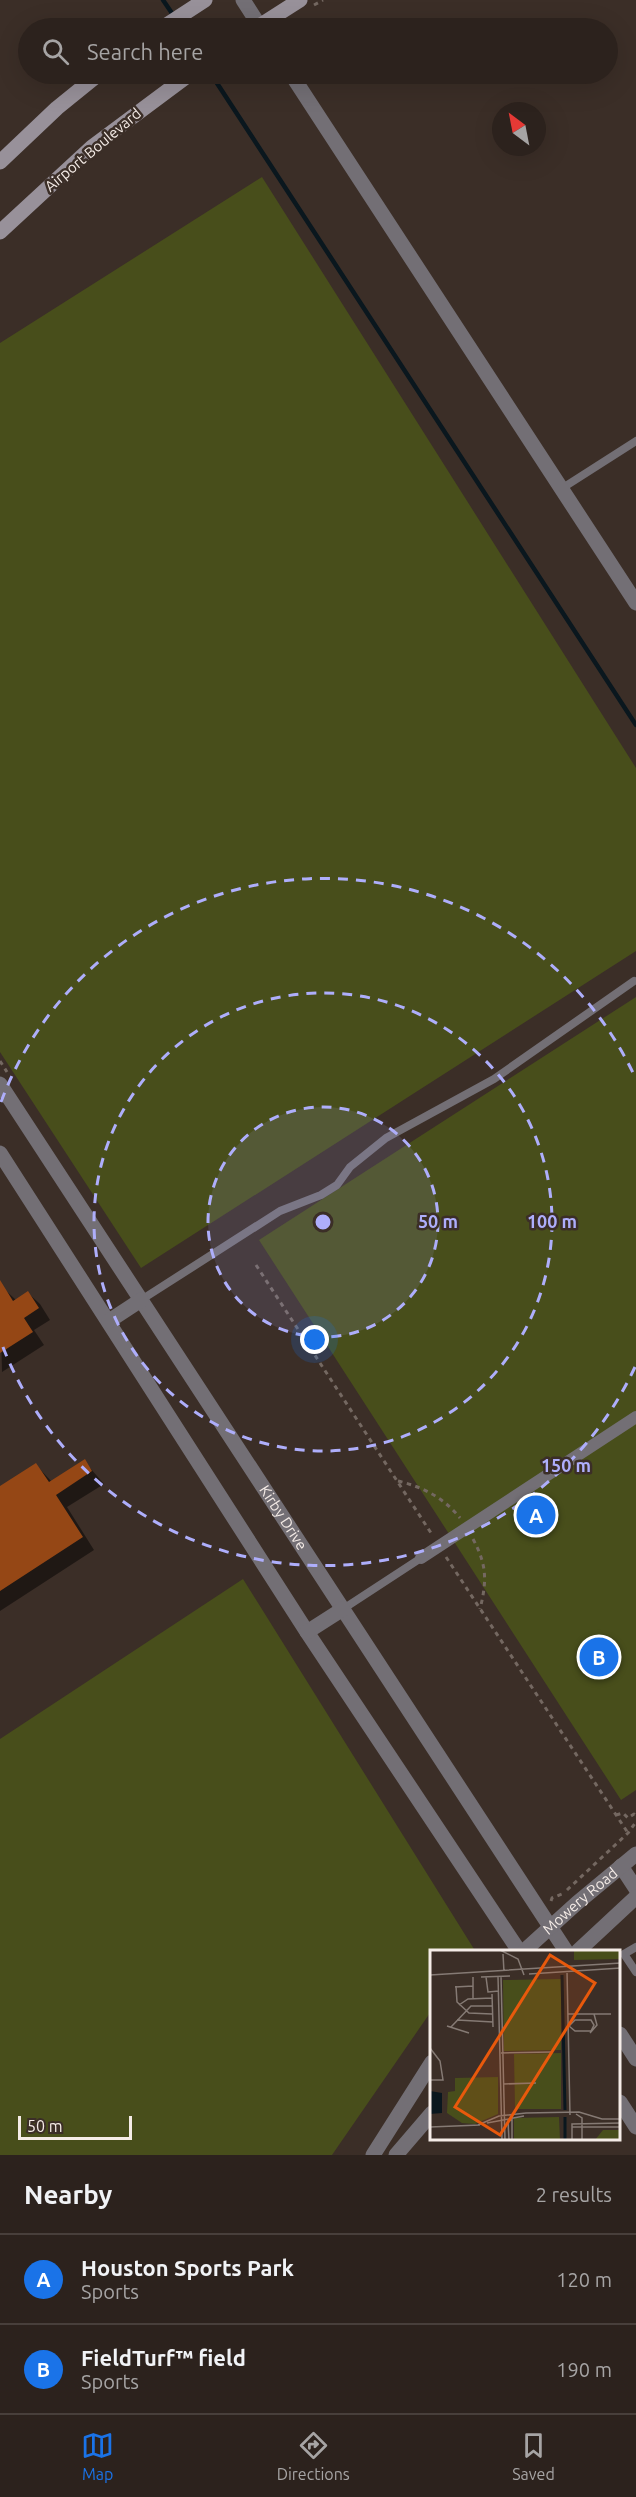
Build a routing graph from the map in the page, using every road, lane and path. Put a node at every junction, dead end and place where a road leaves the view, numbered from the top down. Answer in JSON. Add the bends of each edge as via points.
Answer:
{"nodes":[{"id":1,"x":205,"y":0,"type":"edge"},
{"id":2,"x":243,"y":0,"type":"edge"},
{"id":3,"x":300,"y":0,"type":"edge"},
{"id":4,"x":177,"y":18,"type":"edge"},
{"id":5,"x":253,"y":18,"type":"edge"},
{"id":6,"x":274,"y":18,"type":"edge"},
{"id":7,"x":87,"y":84,"type":"edge"},
{"id":8,"x":175,"y":84,"type":"edge"},
{"id":9,"x":298,"y":84,"type":"edge"},
{"id":10,"x":0,"y":162,"type":"edge"},
{"id":11,"x":0,"y":232,"type":"edge"},
{"id":12,"x":636,"y":441,"type":"edge"},
{"id":13,"x":561,"y":489,"type":"junction"},
{"id":14,"x":636,"y":601,"type":"edge"},
{"id":15,"x":634,"y":981,"type":"dead end"},
{"id":16,"x":0,"y":1084,"type":"edge"},
{"id":17,"x":0,"y":1153,"type":"edge"},
{"id":18,"x":141,"y":1300,"type":"junction"},
{"id":19,"x":109,"y":1321,"type":"junction"},
{"id":20,"x":636,"y":1417,"type":"edge"},
{"id":21,"x":421,"y":1558,"type":"joint"},
{"id":22,"x":342,"y":1609,"type":"junction"},
{"id":23,"x":307,"y":1632,"type":"junction"},
{"id":24,"x":615,"y":1815,"type":"dead end"},
{"id":25,"x":636,"y":1816,"type":"edge"},
{"id":26,"x":636,"y":1822,"type":"edge"},
{"id":27,"x":636,"y":1854,"type":"edge"},
{"id":28,"x":621,"y":1866,"type":"junction"},
{"id":29,"x":636,"y":1890,"type":"edge"},
{"id":30,"x":636,"y":1898,"type":"edge"},
{"id":31,"x":550,"y":1907,"type":"dead end"},
{"id":32,"x":550,"y":1927,"type":"junction"},
{"id":33,"x":636,"y":1947,"type":"edge"},
{"id":34,"x":518,"y":1950,"type":"edge"},
{"id":35,"x":525,"y":1950,"type":"edge"},
{"id":36,"x":565,"y":1950,"type":"edge"},
{"id":37,"x":579,"y":1950,"type":"edge"},
{"id":38,"x":636,"y":1972,"type":"edge"},
{"id":39,"x":621,"y":2036,"type":"edge"},
{"id":40,"x":636,"y":2059,"type":"edge"},
{"id":41,"x":430,"y":2065,"type":"edge"},
{"id":42,"x":621,"y":2104,"type":"edge"},
{"id":43,"x":430,"y":2115,"type":"edge"},
{"id":44,"x":636,"y":2127,"type":"edge"},
{"id":45,"x":373,"y":2155,"type":"edge"},
{"id":46,"x":396,"y":2155,"type":"edge"}],
"edges":[{"from":1,"to":4,"type":"main road"},
{"from":2,"to":5,"type":"street"},
{"from":3,"to":6,"type":"main road"},
{"from":7,"to":10,"type":"main road"},
{"from":8,"to":11,"type":"main road","name":"Airport Boulevard","via":[[93,147]]},
{"from":9,"to":13,"type":"street"},
{"from":12,"to":13,"type":"lane"},
{"from":13,"to":14,"type":"street"},
{"from":15,"to":18,"type":"lane","via":[[494,1078],[366,1151],[337,1185],[280,1211]]},
{"from":16,"to":18,"type":"street","name":"Kirby Drive"},
{"from":17,"to":19,"type":"street"},
{"from":18,"to":19,"type":"street"},
{"from":18,"to":22,"type":"street","name":"Kirby Drive"},
{"from":19,"to":23,"type":"street"},
{"from":20,"to":21,"type":"street"},
{"from":21,"to":22,"type":"lane"},
{"from":22,"to":23,"type":"street"},
{"from":22,"to":32,"type":"street","name":"Kirby Drive"},
{"from":23,"to":34,"type":"street"},
{"from":24,"to":25,"type":"path"},
{"from":26,"to":31,"type":"path","via":[[560,1897],[552,1898]]},
{"from":27,"to":28,"type":"street","name":"Mowery Road"},
{"from":28,"to":29,"type":"street"},
{"from":28,"to":32,"type":"street","name":"Mowery Road"},
{"from":30,"to":37,"type":"street"},
{"from":32,"to":35,"type":"street","name":"Mowery Road"},
{"from":32,"to":36,"type":"street","name":"Kirby Drive"},
{"from":33,"to":38,"type":"lane","via":[[624,1954]]},
{"from":39,"to":40,"type":"street"},
{"from":41,"to":45,"type":"street"},
{"from":42,"to":44,"type":"street"},
{"from":43,"to":46,"type":"street"}]}
